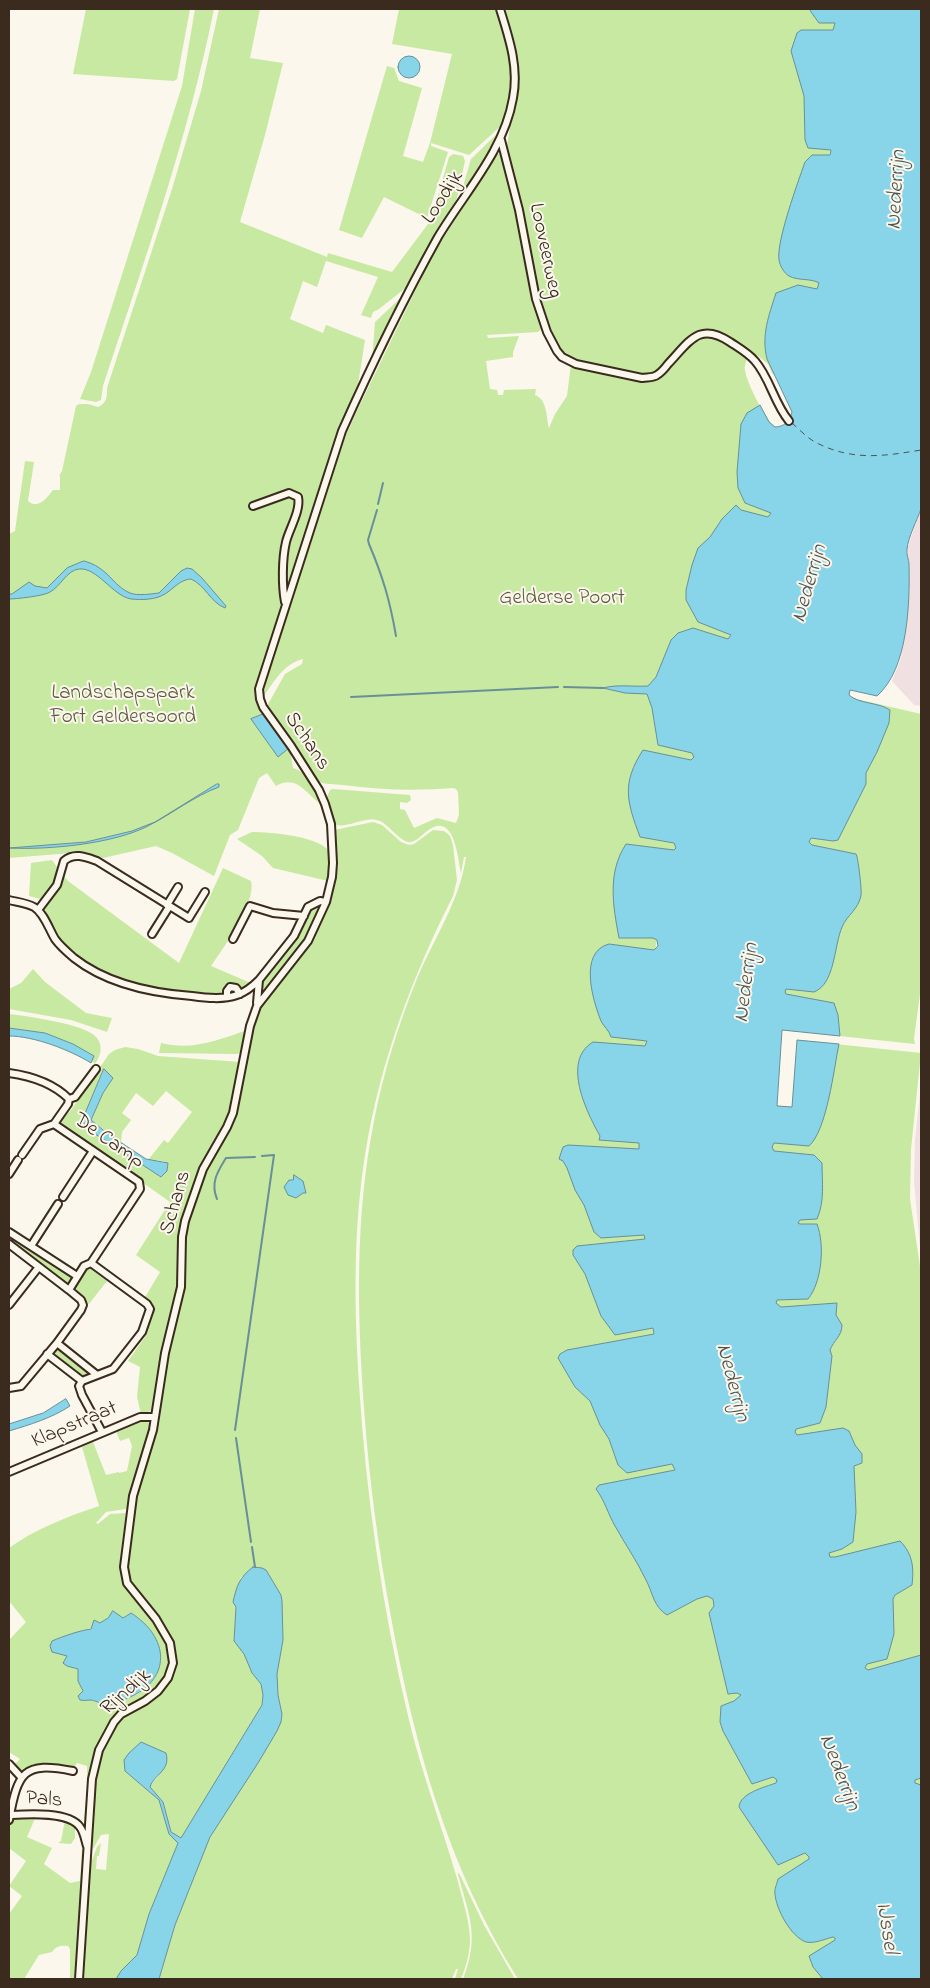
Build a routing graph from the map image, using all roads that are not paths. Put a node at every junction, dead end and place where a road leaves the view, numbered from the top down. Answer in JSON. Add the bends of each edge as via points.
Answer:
{"nodes":[{"id":1,"x":500,"y":9,"type":"edge"},
{"id":2,"x":501,"y":140,"type":"junction"},
{"id":3,"x":358,"y":397,"type":"joint"},
{"id":4,"x":788,"y":421,"type":"dead end"},
{"id":5,"x":253,"y":506,"type":"dead end"},
{"id":6,"x":286,"y":603,"type":"junction"},
{"id":7,"x":178,"y":887,"type":"dead end"},
{"id":8,"x":205,"y":892,"type":"dead end"},
{"id":9,"x":9,"y":900,"type":"edge"},
{"id":10,"x":326,"y":902,"type":"junction"},
{"id":11,"x":168,"y":906,"type":"junction"},
{"id":12,"x":38,"y":910,"type":"junction"},
{"id":13,"x":304,"y":916,"type":"junction"},
{"id":14,"x":152,"y":934,"type":"dead end"},
{"id":15,"x":233,"y":939,"type":"dead end"},
{"id":16,"x":259,"y":980,"type":"junction"},
{"id":17,"x":257,"y":1006,"type":"junction"},
{"id":18,"x":96,"y":1069,"type":"dead end"},
{"id":19,"x":9,"y":1073,"type":"edge"},
{"id":20,"x":69,"y":1099,"type":"junction"},
{"id":21,"x":54,"y":1124,"type":"junction"},
{"id":22,"x":93,"y":1151,"type":"junction"},
{"id":23,"x":9,"y":1174,"type":"edge"},
{"id":24,"x":63,"y":1197,"type":"dead end"},
{"id":25,"x":58,"y":1204,"type":"dead end"},
{"id":26,"x":9,"y":1232,"type":"edge"},
{"id":27,"x":9,"y":1244,"type":"edge"},
{"id":28,"x":31,"y":1246,"type":"junction"},
{"id":29,"x":91,"y":1263,"type":"junction"},
{"id":30,"x":38,"y":1268,"type":"junction"},
{"id":31,"x":77,"y":1276,"type":"junction"},
{"id":32,"x":69,"y":1290,"type":"junction"},
{"id":33,"x":9,"y":1305,"type":"edge"},
{"id":34,"x":57,"y":1343,"type":"junction"},
{"id":35,"x":48,"y":1354,"type":"junction"},
{"id":36,"x":97,"y":1375,"type":"junction"},
{"id":37,"x":82,"y":1381,"type":"junction"},
{"id":38,"x":9,"y":1388,"type":"edge"},
{"id":39,"x":155,"y":1417,"type":"junction"},
{"id":40,"x":102,"y":1432,"type":"junction"},
{"id":41,"x":9,"y":1472,"type":"edge"},
{"id":42,"x":9,"y":1764,"type":"edge"},
{"id":43,"x":73,"y":1771,"type":"dead end"},
{"id":44,"x":21,"y":1777,"type":"junction"},
{"id":45,"x":9,"y":1817,"type":"edge"},
{"id":46,"x":88,"y":1847,"type":"junction"},
{"id":47,"x":79,"y":1979,"type":"edge"}],
"edges":[{"from":1,"to":2,"type":"street","name":"Loodijk","via":[[512,48],[515,85]]},
{"from":2,"to":3,"type":"street","name":"Loodijk","via":[[436,242]]},
{"from":2,"to":4,"type":"street","name":"Looveerweg","via":[[536,299],[557,351],[569,361],[586,367],[652,377],[692,338],[711,332],[753,358]]},
{"from":3,"to":6,"type":"street","name":"Schans","via":[[342,431]]},
{"from":5,"to":6,"type":"street","name":"Schans","via":[[289,492],[298,497],[286,542],[283,591]]},
{"from":6,"to":10,"type":"street","name":"Schans","via":[[262,676],[260,699],[325,804],[333,863]]},
{"from":7,"to":11,"type":"street"},
{"from":8,"to":11,"type":"street","via":[[189,918]]},
{"from":9,"to":12,"type":"street"},
{"from":10,"to":13,"type":"street","via":[[312,904]]},
{"from":10,"to":17,"type":"street","name":"Schans","via":[[308,940]]},
{"from":11,"to":12,"type":"street","via":[[97,861],[75,856],[64,861],[57,885]]},
{"from":11,"to":14,"type":"street"},
{"from":12,"to":16,"type":"street","via":[[65,950],[108,978],[141,990],[227,997],[248,990]]},
{"from":13,"to":15,"type":"street","via":[[272,914],[250,906]]},
{"from":13,"to":16,"type":"street","via":[[288,945]]},
{"from":16,"to":17,"type":"street","name":"Schans"},
{"from":17,"to":39,"type":"street","name":"Schans","via":[[230,1121],[203,1169],[185,1221],[181,1244],[181,1287],[165,1353]]},
{"from":18,"to":20,"type":"street","via":[[75,1097]]},
{"from":19,"to":20,"type":"street","via":[[48,1084]]},
{"from":20,"to":21,"type":"street"},
{"from":21,"to":22,"type":"street","name":"De Camp"},
{"from":21,"to":23,"type":"street","via":[[40,1129]]},
{"from":22,"to":24,"type":"street"},
{"from":22,"to":29,"type":"street","name":"De Camp","via":[[139,1182],[140,1189]]},
{"from":25,"to":28,"type":"street"},
{"from":26,"to":28,"type":"street"},
{"from":27,"to":30,"type":"street"},
{"from":28,"to":31,"type":"street"},
{"from":29,"to":31,"type":"street","name":"De Camp","via":[[84,1266]]},
{"from":29,"to":36,"type":"street","via":[[150,1309],[142,1332],[113,1369]]},
{"from":30,"to":32,"type":"street"},
{"from":30,"to":33,"type":"street"},
{"from":31,"to":32,"type":"street","name":"De Camp"},
{"from":32,"to":34,"type":"street","via":[[83,1305]]},
{"from":34,"to":35,"type":"street"},
{"from":34,"to":36,"type":"street"},
{"from":35,"to":37,"type":"street"},
{"from":35,"to":38,"type":"street","via":[[20,1386]]},
{"from":36,"to":37,"type":"street"},
{"from":37,"to":40,"type":"street","via":[[79,1386],[82,1395]]},
{"from":39,"to":40,"type":"street","name":"Klapstraat","via":[[140,1417]]},
{"from":39,"to":46,"type":"street","name":"Rijndijk","via":[[131,1502],[124,1572],[130,1588],[167,1636],[173,1663],[168,1678],[158,1691],[121,1714],[103,1741],[92,1779]]},
{"from":40,"to":41,"type":"street","name":"Klapstraat"},
{"from":42,"to":44,"type":"street","name":"Pals"},
{"from":43,"to":44,"type":"street","name":"Pals","via":[[36,1767]]},
{"from":44,"to":45,"type":"street","name":"Pals"},
{"from":45,"to":46,"type":"street","name":"Pals","via":[[45,1815],[72,1820],[80,1827]]},
{"from":46,"to":47,"type":"street","name":"Rijndijk"}]}
